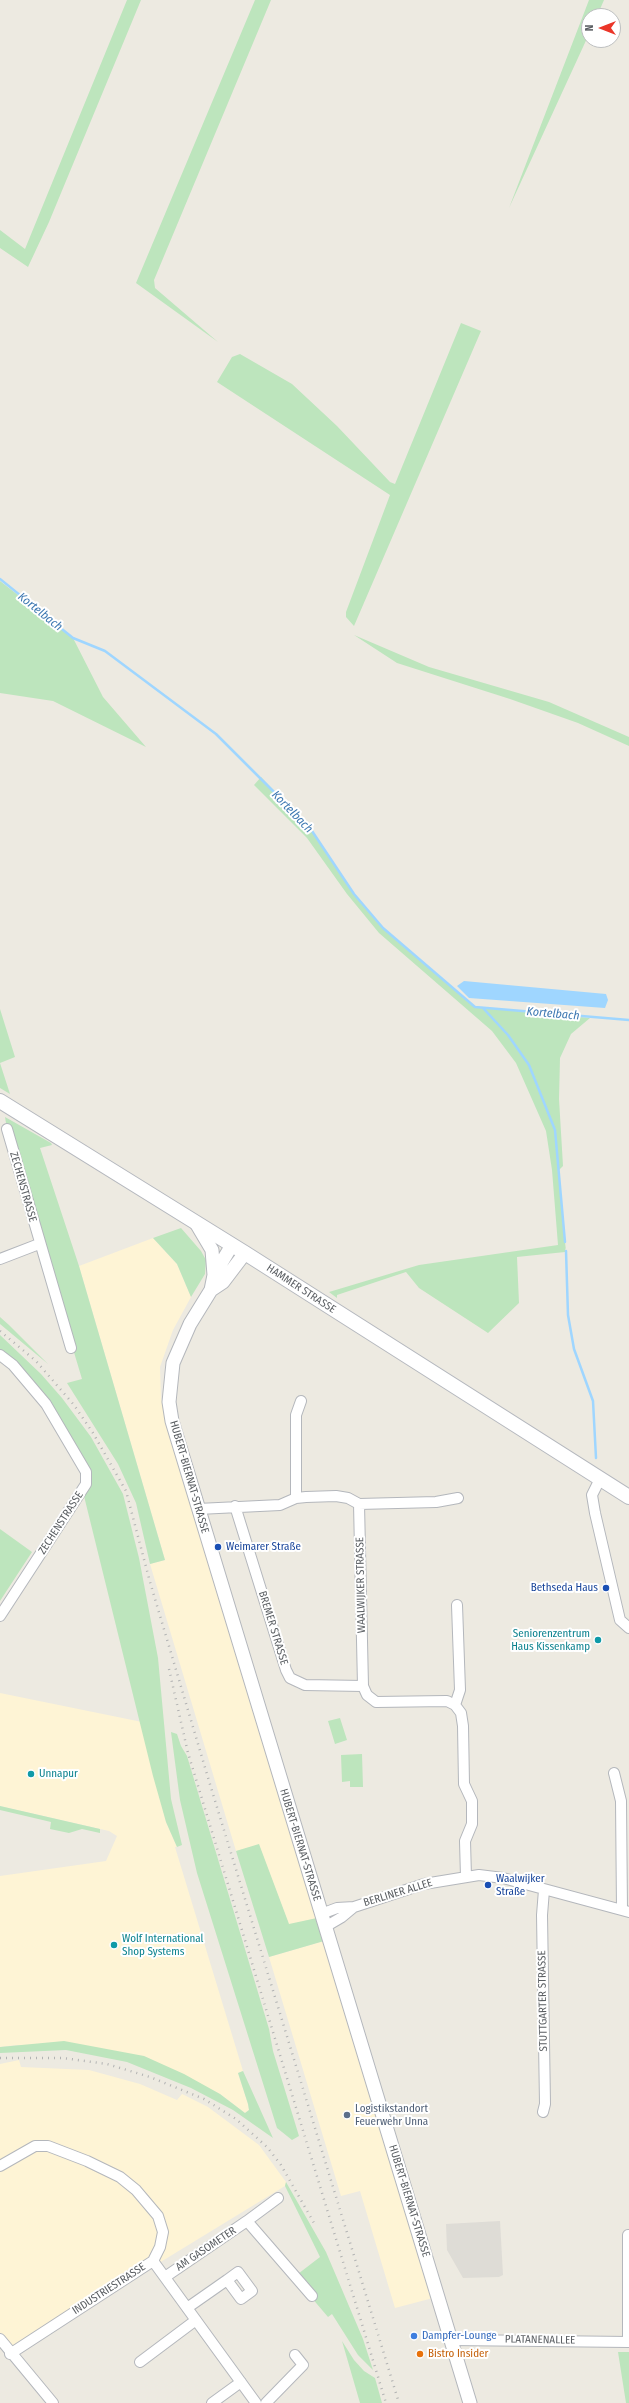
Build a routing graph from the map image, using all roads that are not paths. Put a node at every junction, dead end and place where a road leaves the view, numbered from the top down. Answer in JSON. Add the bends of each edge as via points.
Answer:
{"nodes":[{"id":1,"x":0,"y":1101,"type":"edge"},
{"id":2,"x":7,"y":1130,"type":"dead end"},
{"id":3,"x":196,"y":1223,"type":"junction"},
{"id":4,"x":39,"y":1244,"type":"junction"},
{"id":5,"x":232,"y":1245,"type":"junction"},
{"id":6,"x":245,"y":1253,"type":"junction"},
{"id":7,"x":0,"y":1259,"type":"edge"},
{"id":8,"x":214,"y":1275,"type":"junction"},
{"id":9,"x":211,"y":1290,"type":"junction"},
{"id":10,"x":70,"y":1348,"type":"dead end"},
{"id":11,"x":0,"y":1354,"type":"edge"},
{"id":12,"x":301,"y":1401,"type":"dead end"},
{"id":13,"x":600,"y":1479,"type":"junction"},
{"id":14,"x":296,"y":1498,"type":"junction"},
{"id":15,"x":458,"y":1498,"type":"dead end"},
{"id":16,"x":629,"y":1498,"type":"edge"},
{"id":17,"x":359,"y":1504,"type":"junction"},
{"id":18,"x":235,"y":1506,"type":"junction"},
{"id":19,"x":198,"y":1509,"type":"junction"},
{"id":20,"x":457,"y":1605,"type":"dead end"},
{"id":21,"x":0,"y":1616,"type":"edge"},
{"id":22,"x":629,"y":1628,"type":"edge"},
{"id":23,"x":363,"y":1686,"type":"junction"},
{"id":24,"x":455,"y":1705,"type":"junction"},
{"id":25,"x":614,"y":1773,"type":"dead end"},
{"id":26,"x":466,"y":1877,"type":"junction"},
{"id":27,"x":544,"y":1890,"type":"junction"},
{"id":28,"x":354,"y":1907,"type":"junction"},
{"id":29,"x":626,"y":1911,"type":"edge"},
{"id":30,"x":321,"y":1914,"type":"junction"},
{"id":31,"x":325,"y":1927,"type":"junction"},
{"id":32,"x":543,"y":2112,"type":"dead end"},
{"id":33,"x":0,"y":2166,"type":"edge"},
{"id":34,"x":278,"y":2198,"type":"dead end"},
{"id":35,"x":247,"y":2221,"type":"junction"},
{"id":36,"x":628,"y":2235,"type":"edge"},
{"id":37,"x":153,"y":2261,"type":"junction"},
{"id":38,"x":165,"y":2277,"type":"junction"},
{"id":39,"x":228,"y":2280,"type":"dead end"},
{"id":40,"x":312,"y":2296,"type":"dead end"},
{"id":41,"x":188,"y":2308,"type":"junction"},
{"id":42,"x":196,"y":2320,"type":"junction"},
{"id":43,"x":0,"y":2339,"type":"edge"},
{"id":44,"x":452,"y":2340,"type":"junction"},
{"id":45,"x":628,"y":2342,"type":"edge"},
{"id":46,"x":10,"y":2354,"type":"junction"},
{"id":47,"x":295,"y":2355,"type":"dead end"},
{"id":48,"x":140,"y":2362,"type":"dead end"},
{"id":49,"x":241,"y":2382,"type":"junction"},
{"id":50,"x":53,"y":2403,"type":"edge"},
{"id":51,"x":212,"y":2403,"type":"edge"},
{"id":52,"x":256,"y":2403,"type":"edge"},
{"id":53,"x":266,"y":2403,"type":"edge"},
{"id":54,"x":470,"y":2403,"type":"edge"}],
"edges":[{"from":1,"to":3,"type":"main road","name":"HAMMER STRASSE"},
{"from":2,"to":4,"type":"street","name":"ZECHENSTRASSE"},
{"from":3,"to":5,"type":"main road","name":"HAMMER STRASSE"},
{"from":3,"to":8,"type":"street","via":[[212,1250]]},
{"from":4,"to":7,"type":"street"},
{"from":4,"to":10,"type":"street","name":"ZECHENSTRASSE"},
{"from":5,"to":6,"type":"main road","name":"HAMMER STRASSE"},
{"from":5,"to":8,"type":"street","name":"HUBERT-BIERNAT-STRASSE"},
{"from":6,"to":9,"type":"street","name":"HUBERT-BIERNAT-STRASSE","via":[[223,1282]]},
{"from":6,"to":13,"type":"main road","name":"HAMMER STRASSE"},
{"from":8,"to":9,"type":"street","name":"HUBERT-BIERNAT-STRASSE"},
{"from":9,"to":19,"type":"street","name":"HUBERT-BIERNAT-STRASSE","via":[[179,1345],[170,1382],[172,1421]]},
{"from":11,"to":21,"type":"street","name":"ZECHENSTRASSE","via":[[13,1365],[46,1404],[86,1472],[86,1484]]},
{"from":12,"to":14,"type":"street","via":[[296,1415]]},
{"from":13,"to":16,"type":"main road","name":"HAMMER STRASSE"},
{"from":13,"to":22,"type":"street","via":[[592,1495],[595,1513],[620,1620]]},
{"from":14,"to":17,"type":"street","via":[[336,1496],[348,1498]]},
{"from":14,"to":18,"type":"street","via":[[280,1505]]},
{"from":15,"to":17,"type":"street","via":[[436,1502]]},
{"from":17,"to":23,"type":"street","name":"WAALWIJKER STRASSE"},
{"from":18,"to":19,"type":"street"},
{"from":18,"to":23,"type":"street","name":"BREMER STRASSE","via":[[290,1678],[304,1685]]},
{"from":19,"to":30,"type":"street","name":"HUBERT-BIERNAT-STRASSE"},
{"from":20,"to":24,"type":"street","via":[[460,1690]]},
{"from":23,"to":24,"type":"street","via":[[367,1695],[376,1702],[447,1701]]},
{"from":24,"to":26,"type":"street","via":[[463,1719],[464,1784],[472,1800],[472,1824],[465,1841]]},
{"from":25,"to":29,"type":"street","via":[[621,1800]]},
{"from":26,"to":27,"type":"street","name":"BERLINER ALLEE","via":[[503,1878]]},
{"from":26,"to":28,"type":"street","name":"BERLINER ALLEE","via":[[414,1886]]},
{"from":27,"to":29,"type":"street","name":"BERLINER ALLEE"},
{"from":27,"to":32,"type":"street","name":"STUTTGARTER STRASSE"},
{"from":28,"to":30,"type":"street","name":"BERLINER ALLEE","via":[[337,1908]]},
{"from":28,"to":31,"type":"street","name":"BERLINER ALLEE"},
{"from":30,"to":31,"type":"street","name":"HUBERT-BIERNAT-STRASSE"},
{"from":31,"to":44,"type":"street","name":"HUBERT-BIERNAT-STRASSE"},
{"from":33,"to":37,"type":"street","name":"INDUSTRIESTRASSE","via":[[35,2146],[48,2146],[120,2177],[136,2190],[161,2223],[162,2239]]},
{"from":34,"to":35,"type":"street","name":"AM GASOMETER"},
{"from":35,"to":38,"type":"street","name":"AM GASOMETER"},
{"from":35,"to":40,"type":"street","name":"AM GASOMETER"},
{"from":36,"to":45,"type":"street"},
{"from":37,"to":38,"type":"street","name":"AM GASOMETER"},
{"from":37,"to":46,"type":"street","name":"INDUSTRIESTRASSE"},
{"from":38,"to":41,"type":"street","name":"AM GASOMETER"},
{"from":39,"to":41,"type":"street"},
{"from":41,"to":42,"type":"street","name":"AM GASOMETER"},
{"from":42,"to":48,"type":"street"},
{"from":42,"to":49,"type":"street","name":"AM GASOMETER"},
{"from":43,"to":46,"type":"street"},
{"from":44,"to":45,"type":"street","name":"PLATANENALLEE"},
{"from":44,"to":54,"type":"street","name":"HUBERT-BIERNAT-STRASSE"},
{"from":46,"to":50,"type":"street"},
{"from":47,"to":53,"type":"street","via":[[303,2365]]},
{"from":49,"to":51,"type":"street"},
{"from":49,"to":52,"type":"street","name":"AM GASOMETER"}]}
